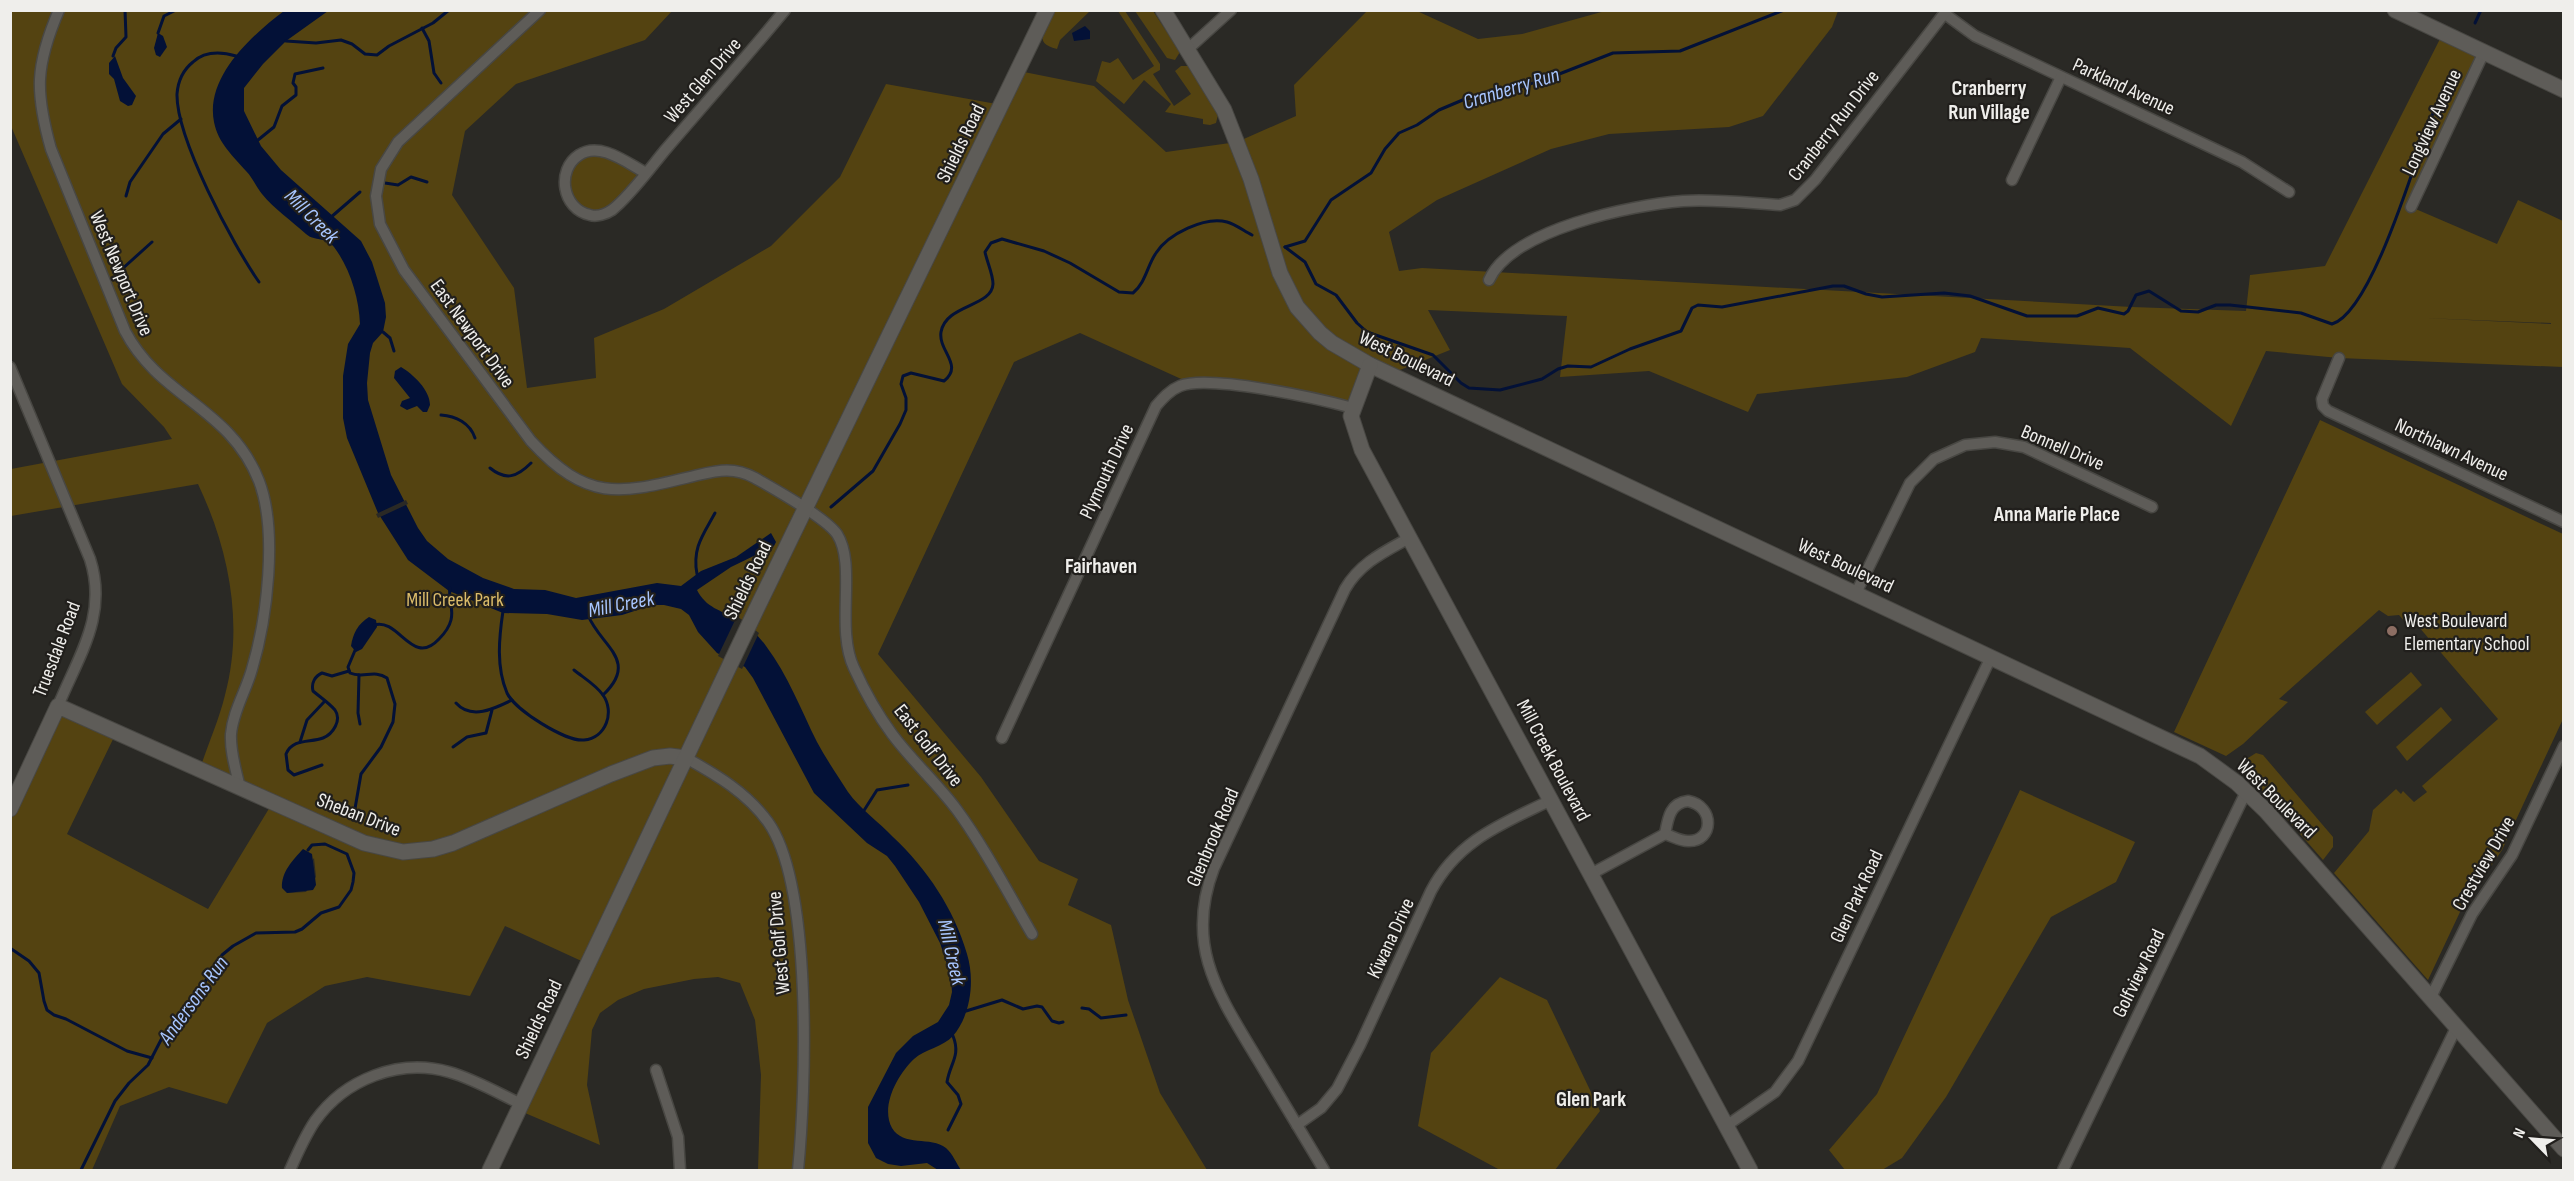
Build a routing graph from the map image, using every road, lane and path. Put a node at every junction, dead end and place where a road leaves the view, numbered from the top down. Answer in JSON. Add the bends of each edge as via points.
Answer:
{"nodes":[{"id":1,"x":59,"y":10,"type":"edge"},
{"id":2,"x":540,"y":10,"type":"edge"},
{"id":3,"x":785,"y":10,"type":"edge"},
{"id":4,"x":1047,"y":10,"type":"edge"},
{"id":5,"x":1163,"y":10,"type":"edge"},
{"id":6,"x":1231,"y":10,"type":"edge"},
{"id":7,"x":2395,"y":10,"type":"edge"},
{"id":8,"x":1946,"y":12,"type":"edge"},
{"id":9,"x":1188,"y":49,"type":"junction"},
{"id":10,"x":2484,"y":52,"type":"junction"},
{"id":11,"x":2061,"y":76,"type":"junction"},
{"id":12,"x":2564,"y":90,"type":"edge"},
{"id":13,"x":646,"y":173,"type":"junction"},
{"id":14,"x":2012,"y":180,"type":"dead end"},
{"id":15,"x":2289,"y":192,"type":"dead end"},
{"id":16,"x":2411,"y":207,"type":"dead end"},
{"id":17,"x":1489,"y":280,"type":"dead end"},
{"id":18,"x":2339,"y":358,"type":"dead end"},
{"id":19,"x":1370,"y":365,"type":"junction"},
{"id":20,"x":10,"y":367,"type":"edge"},
{"id":21,"x":1353,"y":408,"type":"junction"},
{"id":22,"x":2152,"y":507,"type":"dead end"},
{"id":23,"x":805,"y":509,"type":"junction"},
{"id":24,"x":2564,"y":522,"type":"edge"},
{"id":25,"x":1409,"y":538,"type":"junction"},
{"id":26,"x":1856,"y":593,"type":"junction"},
{"id":27,"x":1991,"y":657,"type":"junction"},
{"id":28,"x":58,"y":706,"type":"junction"},
{"id":29,"x":1002,"y":738,"type":"dead end"},
{"id":30,"x":2564,"y":746,"type":"edge"},
{"id":31,"x":686,"y":758,"type":"junction"},
{"id":32,"x":240,"y":788,"type":"junction"},
{"id":33,"x":2246,"y":792,"type":"junction"},
{"id":34,"x":1551,"y":800,"type":"junction"},
{"id":35,"x":10,"y":809,"type":"edge"},
{"id":36,"x":1665,"y":834,"type":"junction"},
{"id":37,"x":1591,"y":874,"type":"junction"},
{"id":38,"x":1032,"y":933,"type":"dead end"},
{"id":39,"x":2431,"y":997,"type":"junction"},
{"id":40,"x":2456,"y":1028,"type":"junction"},
{"id":41,"x":656,"y":1070,"type":"dead end"},
{"id":42,"x":521,"y":1104,"type":"junction"},
{"id":43,"x":1297,"y":1125,"type":"junction"},
{"id":44,"x":1726,"y":1126,"type":"junction"},
{"id":45,"x":2564,"y":1149,"type":"edge"},
{"id":46,"x":290,"y":1170,"type":"edge"},
{"id":47,"x":490,"y":1170,"type":"edge"},
{"id":48,"x":681,"y":1170,"type":"edge"},
{"id":49,"x":798,"y":1170,"type":"edge"},
{"id":50,"x":1324,"y":1170,"type":"edge"},
{"id":51,"x":1750,"y":1170,"type":"edge"},
{"id":52,"x":2063,"y":1170,"type":"edge"},
{"id":53,"x":2387,"y":1170,"type":"edge"}],
"edges":[{"from":1,"to":32,"type":"street","name":"West Newport Drive","via":[[40,62],[39,101],[51,149],[125,331],[135,351],[162,380],[206,412],[238,443],[258,479],[266,506],[270,543],[260,635],[231,732]]},
{"from":2,"to":23,"type":"street","name":"East Newport Drive","via":[[415,124],[386,158],[376,196],[386,238],[404,270],[531,441],[569,476],[619,491],[728,469],[752,477]]},
{"from":3,"to":13,"type":"street","name":"West Glen Drive"},
{"from":4,"to":23,"type":"street","name":"Shields Road"},
{"from":5,"to":9,"type":"street","name":"West Boulevard"},
{"from":6,"to":9,"type":"street"},
{"from":7,"to":10,"type":"street"},
{"from":8,"to":11,"type":"street","name":"Parkland Avenue","via":[[1975,36]]},
{"from":8,"to":17,"type":"street","name":"Cranberry Run Drive","via":[[1815,180],[1795,200],[1780,205],[1683,201],[1599,215],[1558,229],[1523,247],[1497,266]]},
{"from":9,"to":19,"type":"street","name":"West Boulevard","via":[[1232,129],[1280,273],[1297,307],[1332,343]]},
{"from":10,"to":12,"type":"street"},
{"from":10,"to":16,"type":"street","name":"Longview Avenue"},
{"from":11,"to":14,"type":"street"},
{"from":11,"to":15,"type":"street","name":"Parkland Avenue","via":[[2242,162]]},
{"from":13,"to":13,"type":"street","name":"West Glen Drive","via":[[612,210],[596,216],[573,205],[565,188],[571,162],[592,150],[606,152]]},
{"from":18,"to":24,"type":"street","name":"Northlawn Avenue","via":[[2322,399],[2325,408]]},
{"from":19,"to":21,"type":"street"},
{"from":19,"to":26,"type":"street","name":"West Boulevard"},
{"from":20,"to":28,"type":"street","name":"Truesdale Road","via":[[90,558],[96,584],[94,618]]},
{"from":21,"to":25,"type":"street","name":"Mill Creek Boulevard","via":[[1351,416],[1362,450]]},
{"from":21,"to":29,"type":"street","name":"Plymouth Drive","via":[[1222,384],[1190,383],[1163,397]]},
{"from":22,"to":26,"type":"street","name":"Bonnell Drive","via":[[2025,447],[1995,442],[1965,445],[1934,459],[1910,483]]},
{"from":23,"to":31,"type":"street","name":"Shields Road"},
{"from":23,"to":38,"type":"street","name":"East Golf Drive","via":[[837,534],[842,549],[844,621],[853,666],[892,734],[962,817]]},
{"from":25,"to":34,"type":"street","name":"Mill Creek Boulevard"},
{"from":25,"to":43,"type":"street","name":"Glenbrook Road","via":[[1368,562],[1345,590],[1214,868],[1206,894],[1203,938],[1214,984]]},
{"from":26,"to":27,"type":"street","name":"West Boulevard"},
{"from":27,"to":33,"type":"street","name":"West Boulevard","via":[[2183,746]]},
{"from":27,"to":44,"type":"street","name":"Glen Park Road","via":[[1798,1061],[1775,1092]]},
{"from":28,"to":32,"type":"street","name":"Sheban Drive"},
{"from":28,"to":35,"type":"street","name":"Truesdale Road"},
{"from":30,"to":39,"type":"street","name":"Crestview Drive","via":[[2512,855],[2472,914]]},
{"from":31,"to":32,"type":"street","name":"Sheban Drive","via":[[653,758],[453,843],[412,852],[364,843]]},
{"from":31,"to":42,"type":"street","name":"Shields Road"},
{"from":31,"to":49,"type":"street","name":"West Golf Drive","via":[[749,799],[769,823],[792,882],[802,1003],[803,1096]]},
{"from":33,"to":39,"type":"street","name":"West Boulevard"},
{"from":33,"to":52,"type":"street","name":"Golfview Road"},
{"from":34,"to":37,"type":"street","name":"Mill Creek Boulevard"},
{"from":34,"to":43,"type":"street","name":"Kiwana Drive","via":[[1480,836],[1444,868],[1337,1089],[1321,1108]]},
{"from":36,"to":36,"type":"street","via":[[1676,805],[1696,802],[1706,811],[1707,829],[1697,839],[1685,841]]},
{"from":36,"to":37,"type":"street"},
{"from":37,"to":44,"type":"street","name":"Mill Creek Boulevard"},
{"from":39,"to":40,"type":"street","name":"West Boulevard"},
{"from":40,"to":45,"type":"street","name":"West Boulevard"},
{"from":40,"to":53,"type":"street"},
{"from":41,"to":48,"type":"street","via":[[678,1137]]},
{"from":42,"to":46,"type":"street","via":[[449,1072],[424,1068],[387,1071],[355,1084],[328,1106],[314,1123]]},
{"from":42,"to":47,"type":"street","name":"Shields Road"},
{"from":43,"to":50,"type":"street","name":"Glenbrook Road"},
{"from":44,"to":51,"type":"street","name":"Mill Creek Boulevard"}]}
